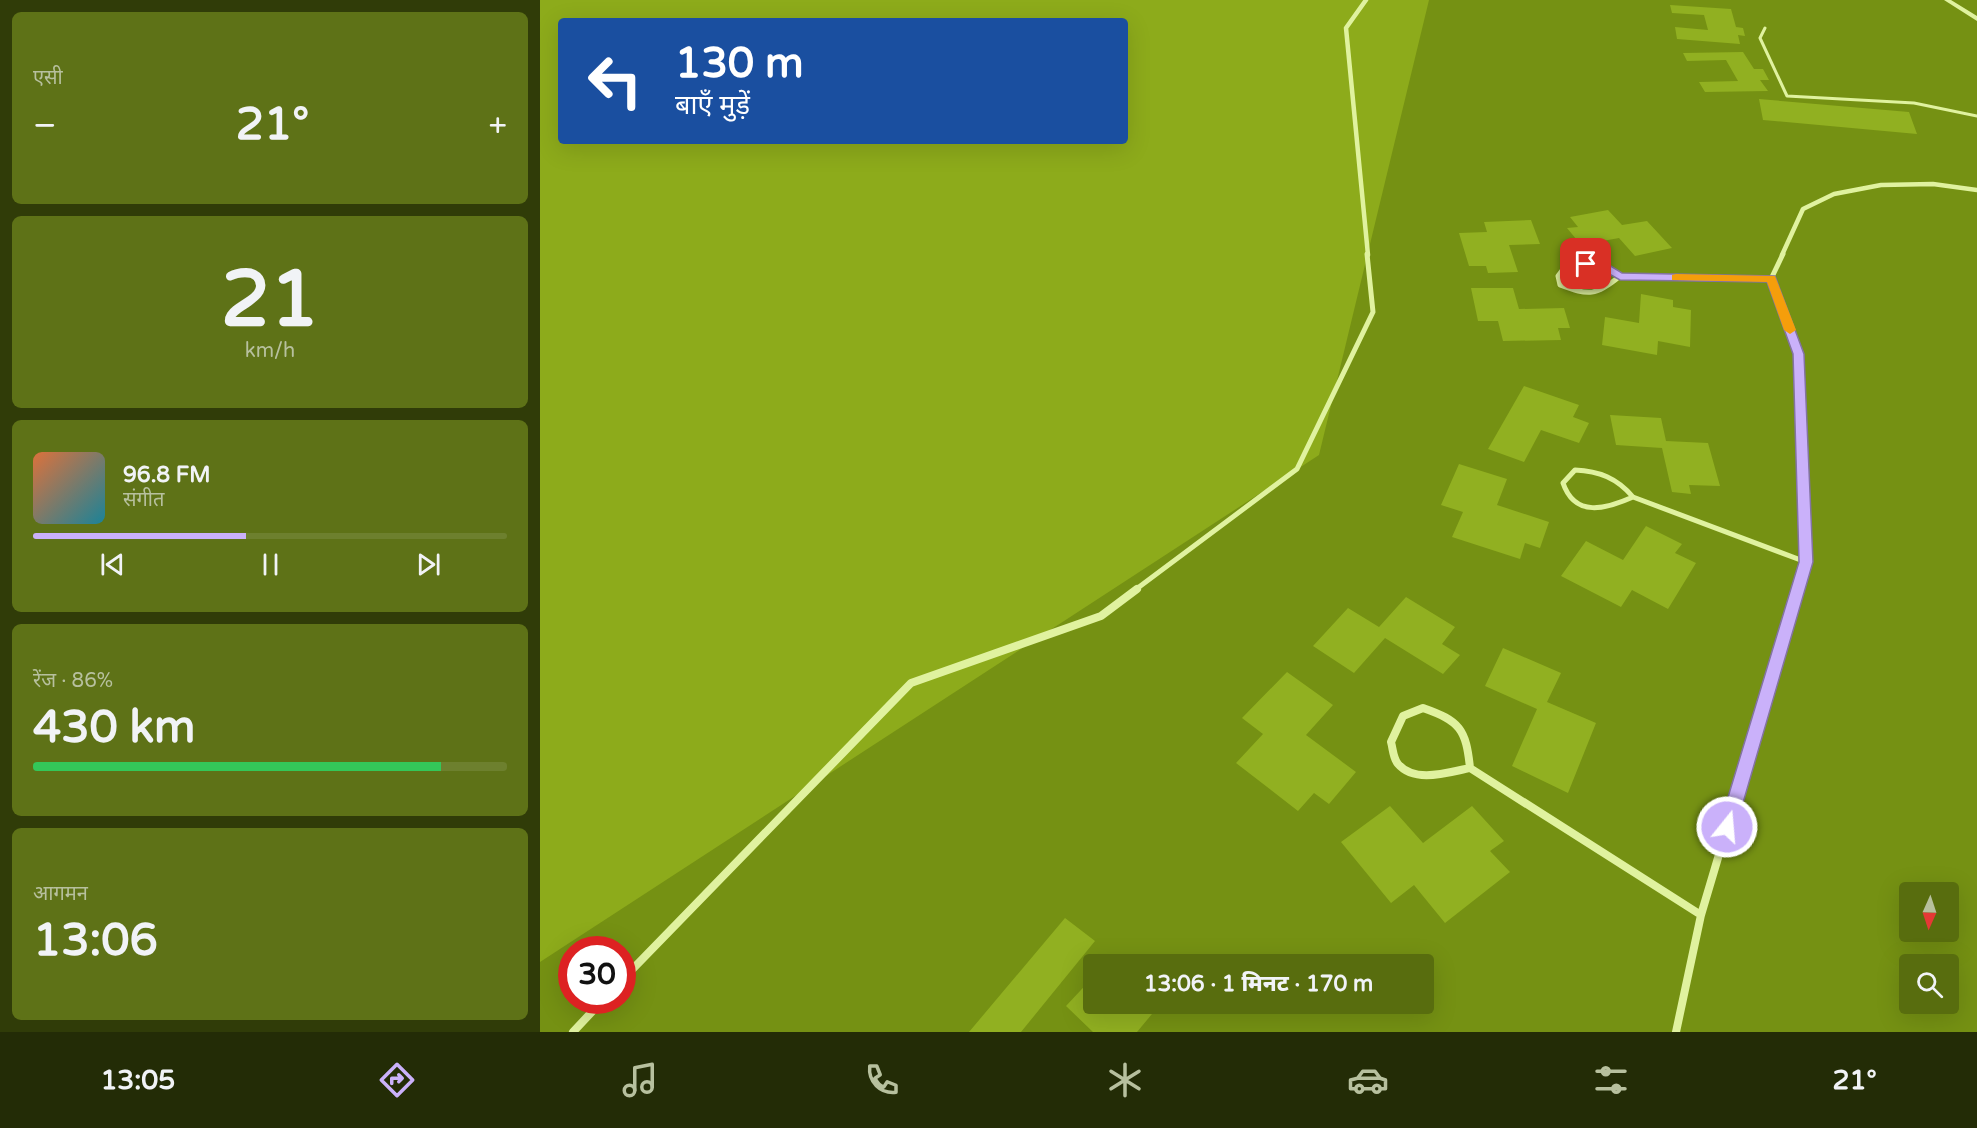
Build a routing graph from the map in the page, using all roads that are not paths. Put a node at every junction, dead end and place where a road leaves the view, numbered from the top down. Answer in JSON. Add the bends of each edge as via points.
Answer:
{"nodes":[{"id":1,"x":1366,"y":0,"type":"edge"},
{"id":2,"x":1947,"y":0,"type":"edge"},
{"id":3,"x":1977,"y":19,"type":"edge"},
{"id":4,"x":1765,"y":28,"type":"dead end"},
{"id":5,"x":1977,"y":116,"type":"edge"},
{"id":6,"x":1977,"y":190,"type":"edge"},
{"id":7,"x":1620,"y":276,"type":"junction"},
{"id":8,"x":1772,"y":279,"type":"junction"},
{"id":9,"x":1633,"y":497,"type":"junction"},
{"id":10,"x":1806,"y":562,"type":"junction"},
{"id":11,"x":1470,"y":768,"type":"junction"},
{"id":12,"x":1701,"y":915,"type":"junction"},
{"id":13,"x":636,"y":966,"type":"edge"},
{"id":14,"x":590,"y":1014,"type":"edge"},
{"id":15,"x":573,"y":1032,"type":"edge"},
{"id":16,"x":1676,"y":1032,"type":"edge"}],
"edges":[{"from":1,"to":13,"type":"street","via":[[1346,28],[1373,312],[1297,469],[1101,616],[911,683]]},
{"from":2,"to":3,"type":"street"},
{"from":4,"to":5,"type":"lane","via":[[1760,38],[1787,96],[1914,103]]},
{"from":6,"to":8,"type":"street","via":[[1933,184],[1881,185],[1834,194],[1803,209]]},
{"from":7,"to":7,"type":"street","via":[[1600,293],[1587,295],[1560,285],[1558,276],[1563,268],[1586,264],[1605,267]]},
{"from":7,"to":8,"type":"street"},
{"from":8,"to":10,"type":"street","via":[[1798,354]]},
{"from":9,"to":9,"type":"street","via":[[1598,509],[1578,505],[1564,492],[1563,483],[1575,470],[1591,470],[1618,481]]},
{"from":9,"to":10,"type":"street"},
{"from":10,"to":12,"type":"street"},
{"from":11,"to":11,"type":"street","via":[[1467,740],[1452,718],[1423,708],[1403,717],[1391,742],[1397,763],[1409,774],[1438,775]]},
{"from":11,"to":12,"type":"street"},
{"from":12,"to":16,"type":"street"},
{"from":14,"to":15,"type":"street"}]}
